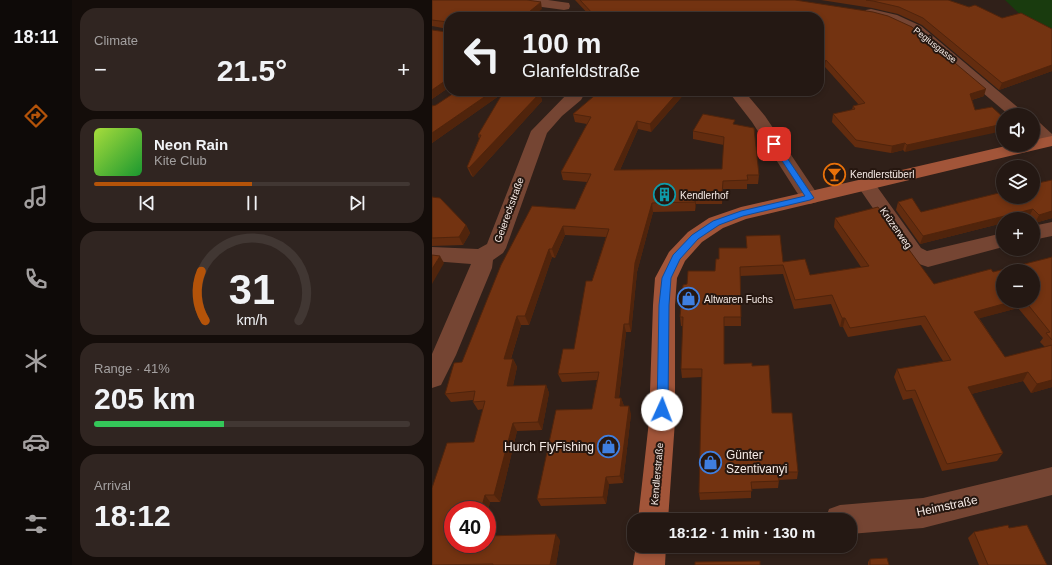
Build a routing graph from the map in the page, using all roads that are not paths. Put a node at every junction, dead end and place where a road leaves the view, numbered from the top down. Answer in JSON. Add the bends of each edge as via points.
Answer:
{"nodes":[{"id":1,"x":520,"y":0,"type":"edge"},
{"id":2,"x":567,"y":3,"type":"edge"},
{"id":3,"x":858,"y":11,"type":"edge"},
{"id":4,"x":556,"y":12,"type":"edge"},
{"id":5,"x":576,"y":96,"type":"edge"},
{"id":6,"x":740,"y":96,"type":"edge"},
{"id":7,"x":1011,"y":108,"type":"edge"},
{"id":8,"x":1040,"y":132,"type":"edge"},
{"id":9,"x":1051,"y":141,"type":"edge"},
{"id":10,"x":1040,"y":143,"type":"edge"},
{"id":11,"x":1004,"y":152,"type":"edge"},
{"id":12,"x":866,"y":185,"type":"junction"},
{"id":13,"x":810,"y":198,"type":"junction"},
{"id":14,"x":1052,"y":229,"type":"edge"},
{"id":15,"x":1040,"y":232,"type":"edge"},
{"id":16,"x":996,"y":242,"type":"edge"},
{"id":17,"x":432,"y":254,"type":"edge"},
{"id":18,"x":482,"y":257,"type":"junction"},
{"id":19,"x":432,"y":377,"type":"edge"},
{"id":20,"x":1052,"y":481,"type":"edge"},
{"id":21,"x":654,"y":513,"type":"edge"},
{"id":22,"x":857,"y":518,"type":"edge"},
{"id":23,"x":650,"y":553,"type":"edge"},
{"id":24,"x":649,"y":565,"type":"edge"}],
"edges":[{"from":1,"to":2,"type":"street"},
{"from":2,"to":4,"type":"street"},
{"from":3,"to":7,"type":"street","name":"Pegiusgasse","via":[[892,18],[916,29]]},
{"from":5,"to":18,"type":"street","name":"Geiereckstraße","via":[[539,131],[496,248]]},
{"from":6,"to":13,"type":"street","via":[[759,120]]},
{"from":8,"to":9,"type":"street"},
{"from":9,"to":10,"type":"street","name":"Kendlerstraße"},
{"from":11,"to":12,"type":"street","name":"Kendlerstraße"},
{"from":12,"to":13,"type":"street","name":"Kendlerstraße"},
{"from":12,"to":16,"type":"street","name":"Krüzerweg","via":[[920,258],[928,259]]},
{"from":13,"to":21,"type":"street","name":"Kendlerstraße","via":[[741,214],[716,223],[695,237],[676,257],[666,278],[662,421]]},
{"from":14,"to":15,"type":"street"},
{"from":17,"to":18,"type":"street"},
{"from":18,"to":19,"type":"street","via":[[482,268]]},
{"from":20,"to":22,"type":"street","name":"Heimstraße","via":[[923,512]]},
{"from":23,"to":24,"type":"street"}]}
